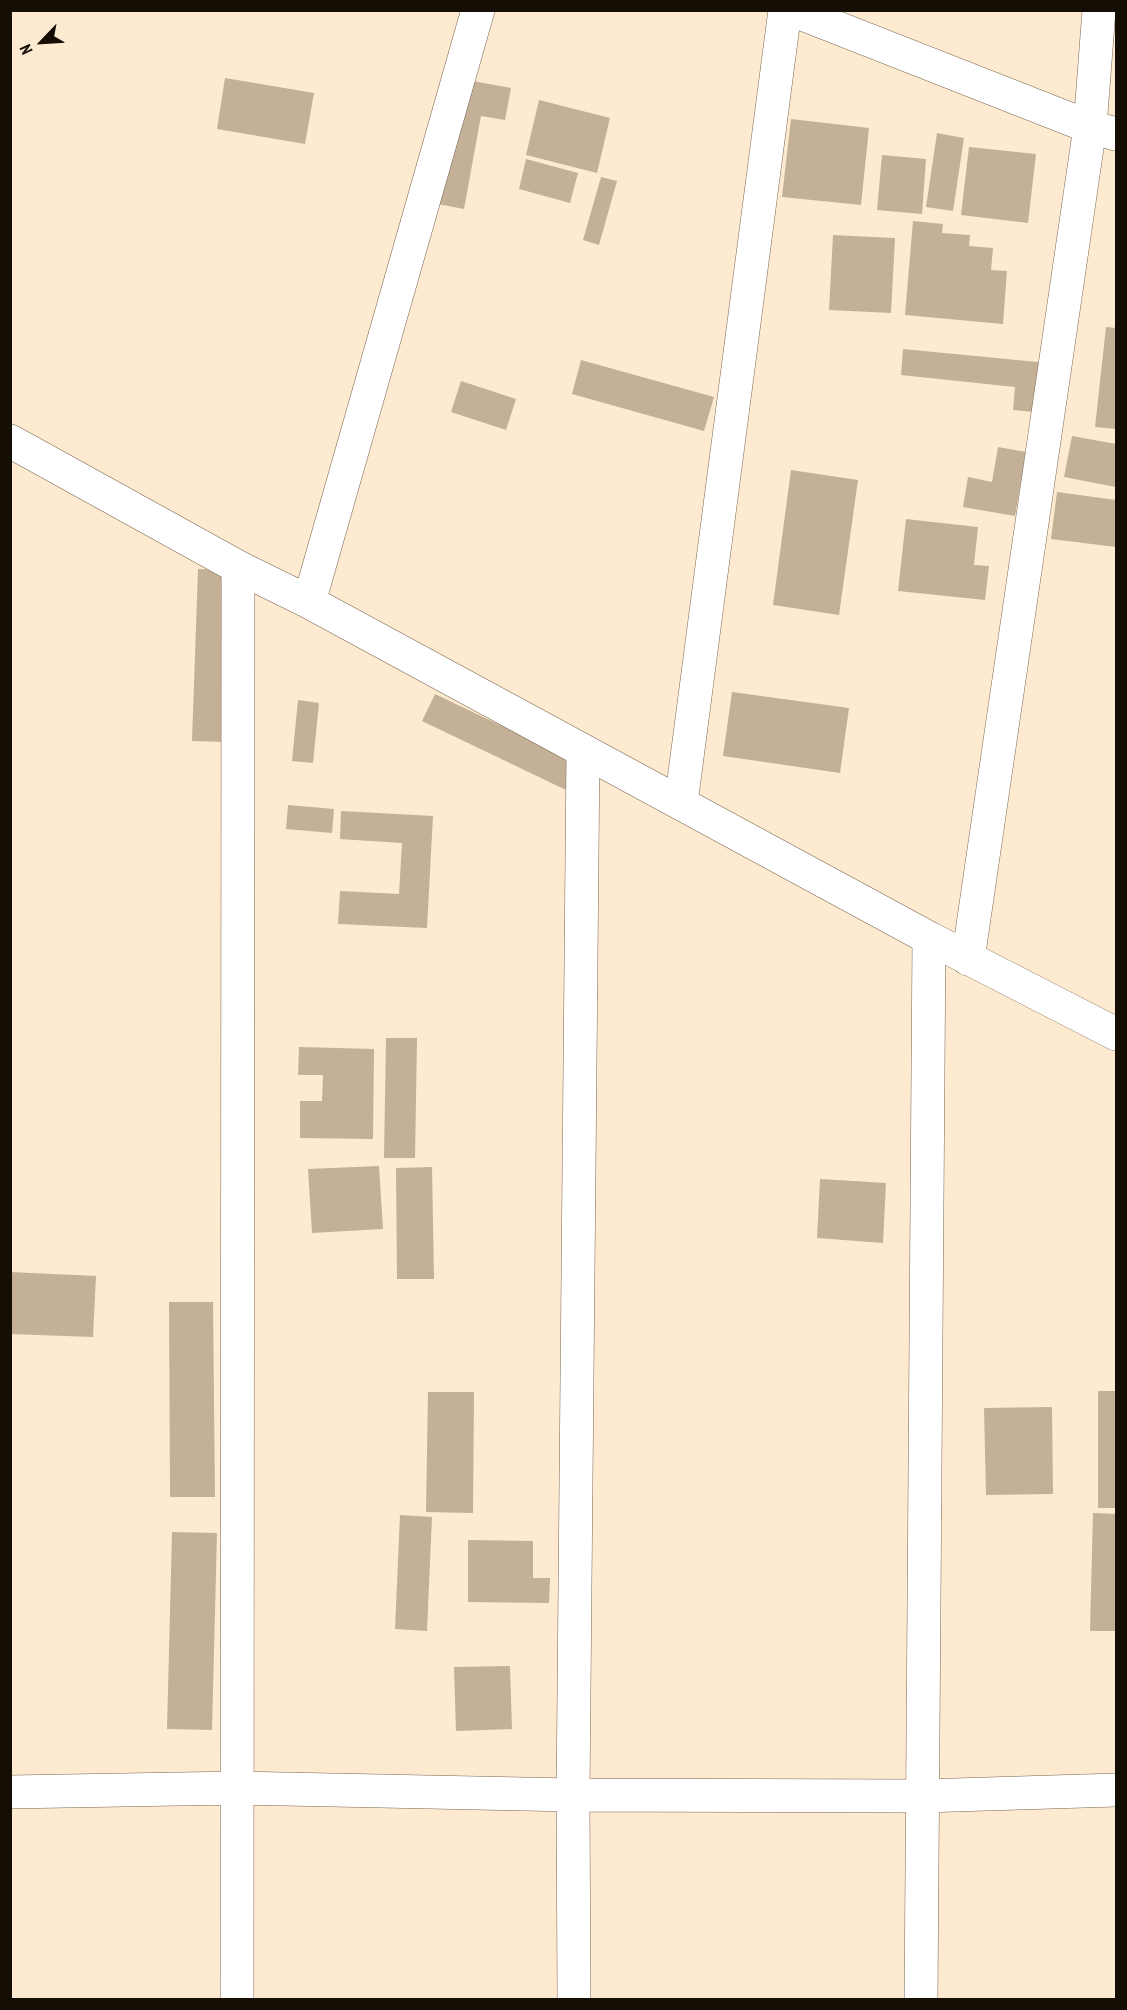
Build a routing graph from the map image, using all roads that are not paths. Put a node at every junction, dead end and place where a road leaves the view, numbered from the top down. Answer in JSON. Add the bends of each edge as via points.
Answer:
{"nodes":[{"id":1,"x":478,"y":10,"type":"edge"},
{"id":2,"x":785,"y":10,"type":"edge"},
{"id":3,"x":792,"y":10,"type":"edge"},
{"id":4,"x":1099,"y":10,"type":"edge"},
{"id":5,"x":1103,"y":130,"type":"edge"},
{"id":6,"x":10,"y":441,"type":"edge"},
{"id":7,"x":238,"y":567,"type":"junction"},
{"id":8,"x":309,"y":602,"type":"junction"},
{"id":9,"x":583,"y":752,"type":"junction"},
{"id":10,"x":681,"y":803,"type":"junction"},
{"id":11,"x":929,"y":938,"type":"junction"},
{"id":12,"x":968,"y":959,"type":"junction"},
{"id":13,"x":1116,"y":1034,"type":"edge"},
{"id":14,"x":236,"y":1788,"type":"junction"},
{"id":15,"x":1116,"y":1790,"type":"edge"},
{"id":16,"x":10,"y":1792,"type":"edge"},
{"id":17,"x":573,"y":1796,"type":"junction"},
{"id":18,"x":922,"y":1796,"type":"junction"},
{"id":19,"x":237,"y":2000,"type":"edge"},
{"id":20,"x":574,"y":2000,"type":"edge"},
{"id":21,"x":921,"y":2000,"type":"edge"}],
"edges":[{"from":1,"to":8,"type":"street"},
{"from":2,"to":10,"type":"street"},
{"from":3,"to":5,"type":"street"},
{"from":4,"to":5,"type":"street"},
{"from":5,"to":12,"type":"street"},
{"from":6,"to":7,"type":"street"},
{"from":7,"to":8,"type":"street"},
{"from":7,"to":14,"type":"street"},
{"from":8,"to":9,"type":"street"},
{"from":9,"to":10,"type":"street"},
{"from":9,"to":17,"type":"street"},
{"from":10,"to":11,"type":"street"},
{"from":11,"to":12,"type":"street"},
{"from":11,"to":18,"type":"street"},
{"from":12,"to":13,"type":"street"},
{"from":14,"to":16,"type":"street"},
{"from":14,"to":17,"type":"street"},
{"from":14,"to":19,"type":"street"},
{"from":15,"to":18,"type":"street"},
{"from":17,"to":18,"type":"street"},
{"from":17,"to":20,"type":"street"},
{"from":18,"to":21,"type":"street"}]}
